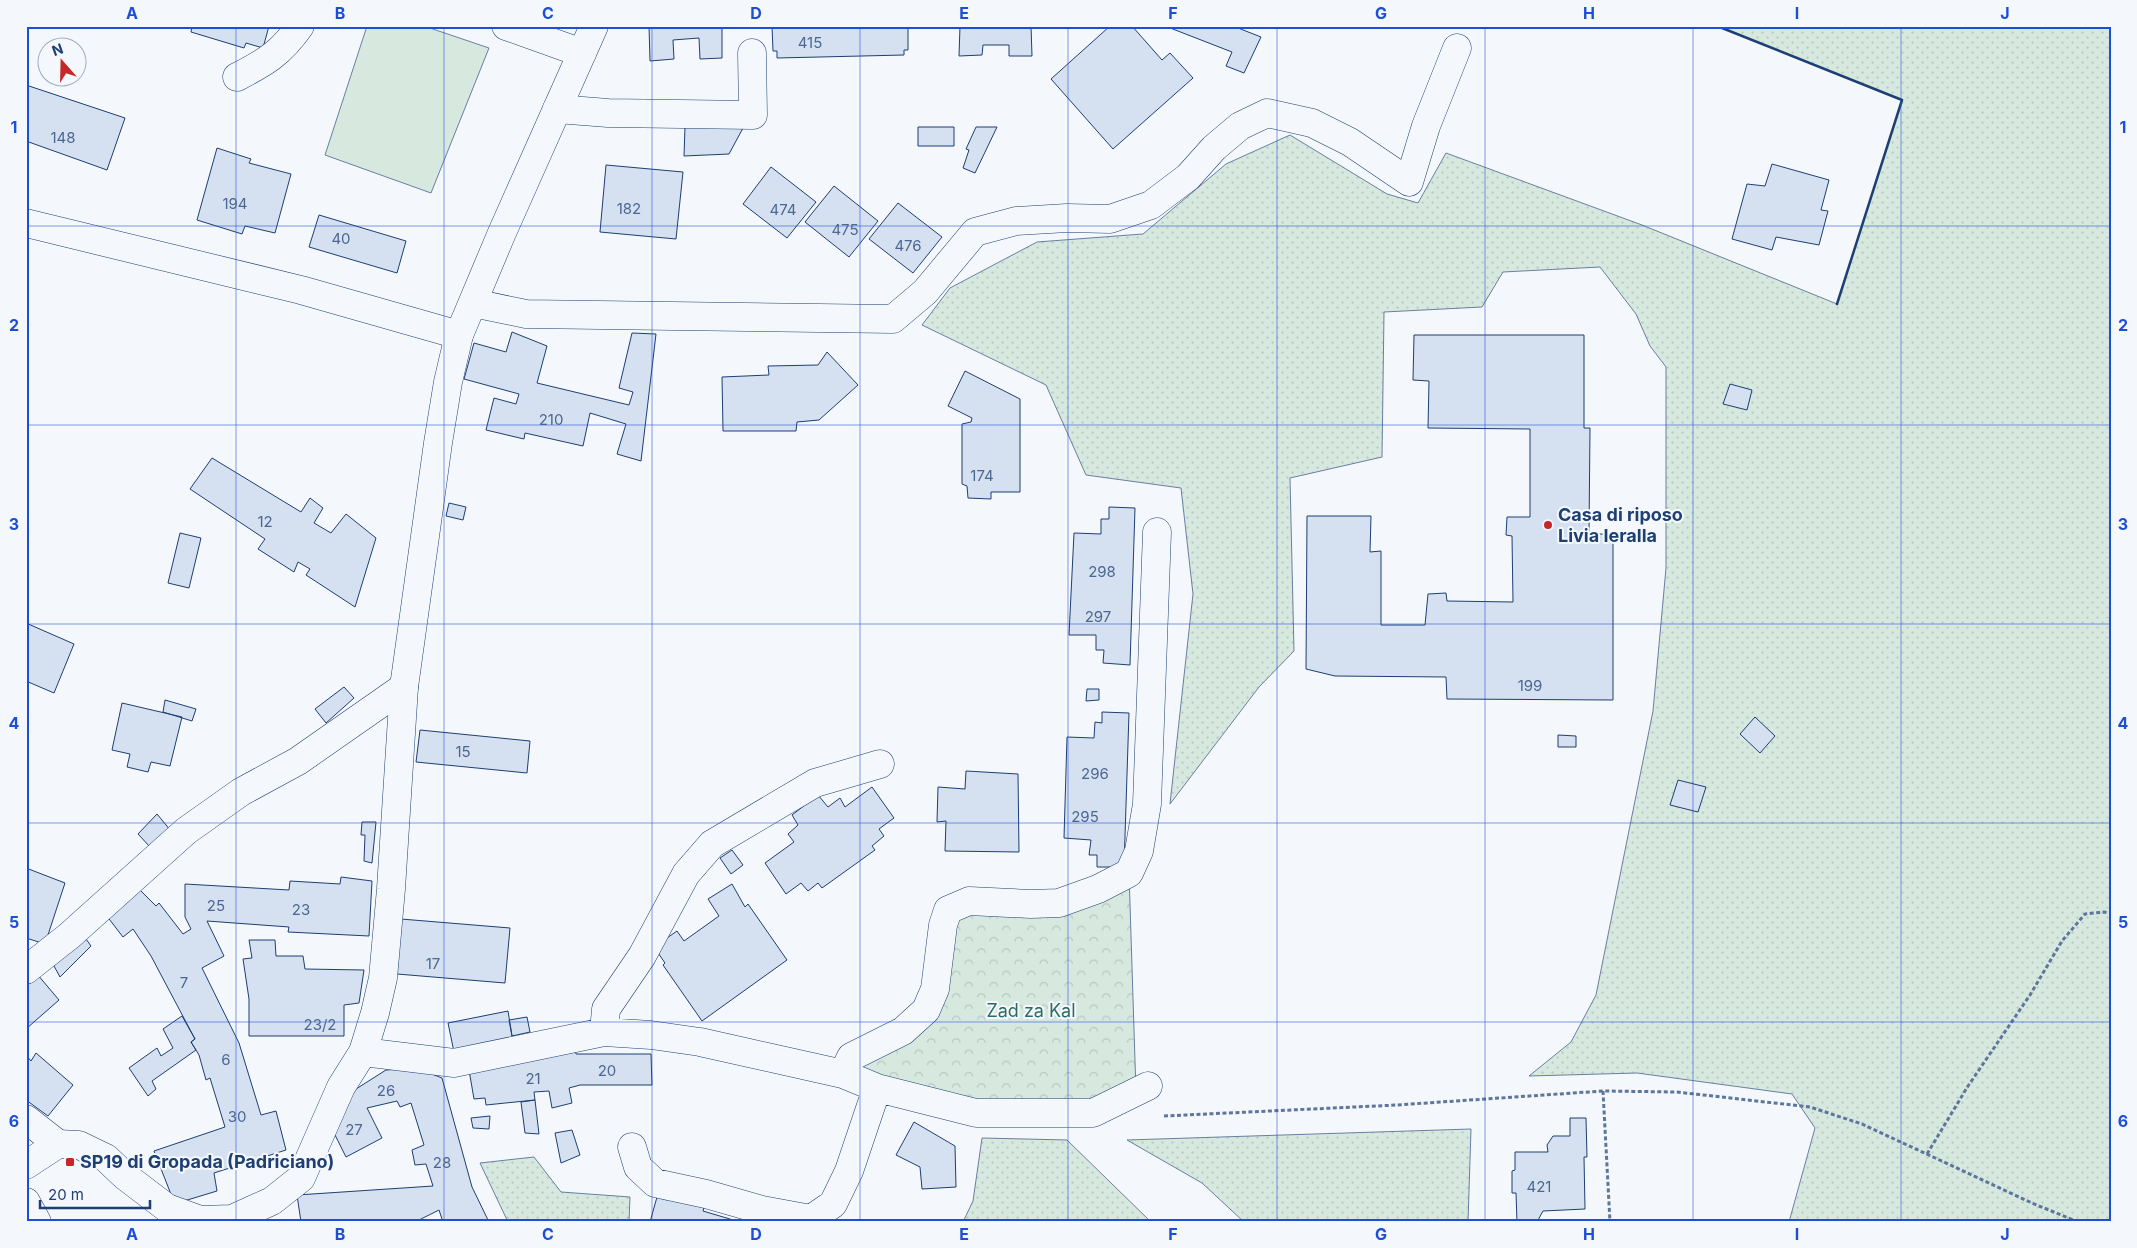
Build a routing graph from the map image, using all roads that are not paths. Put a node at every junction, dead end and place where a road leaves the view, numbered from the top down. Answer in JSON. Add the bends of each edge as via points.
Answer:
{"nodes":[{"id":1,"x":300,"y":26,"type":"edge"},
{"id":2,"x":506,"y":26,"type":"edge"},
{"id":3,"x":594,"y":26,"type":"edge"},
{"id":4,"x":1457,"y":48,"type":"dead end"},
{"id":5,"x":582,"y":53,"type":"junction"},
{"id":6,"x":752,"y":54,"type":"dead end"},
{"id":7,"x":237,"y":77,"type":"dead end"},
{"id":8,"x":557,"y":109,"type":"junction"},
{"id":9,"x":26,"y":223,"type":"edge"},
{"id":10,"x":473,"y":303,"type":"junction"},
{"id":11,"x":459,"y":335,"type":"junction"},
{"id":12,"x":1157,"y":532,"type":"dead end"},
{"id":13,"x":404,"y":687,"type":"junction"},
{"id":14,"x":880,"y":764,"type":"dead end"},
{"id":15,"x":26,"y":970,"type":"edge"},
{"id":16,"x":604,"y":1032,"type":"junction"},
{"id":17,"x":363,"y":1052,"type":"junction"},
{"id":18,"x":843,"y":1074,"type":"junction"},
{"id":19,"x":1148,"y":1086,"type":"dead end"},
{"id":20,"x":877,"y":1088,"type":"junction"},
{"id":21,"x":26,"y":1119,"type":"edge"},
{"id":22,"x":58,"y":1144,"type":"junction"},
{"id":23,"x":632,"y":1147,"type":"dead end"},
{"id":24,"x":26,"y":1165,"type":"edge"},
{"id":25,"x":26,"y":1202,"type":"edge"},
{"id":26,"x":233,"y":1220,"type":"edge"},
{"id":27,"x":37,"y":1222,"type":"edge"}],
"edges":[{"from":1,"to":7,"type":"street","via":[[270,60]]},
{"from":2,"to":5,"type":"street"},
{"from":3,"to":5,"type":"street"},
{"from":4,"to":10,"type":"street","via":[[1426,126],[1409,182],[1350,142],[1312,123],[1267,113],[1240,126],[1188,177],[1151,205],[1110,220],[1016,220],[975,232],[925,292],[892,319],[526,314]]},
{"from":5,"to":8,"type":"street"},
{"from":6,"to":8,"type":"street","via":[[753,115]]},
{"from":8,"to":10,"type":"street"},
{"from":9,"to":11,"type":"street","via":[[302,290]]},
{"from":10,"to":11,"type":"street"},
{"from":11,"to":13,"type":"street","via":[[438,443]]},
{"from":12,"to":18,"type":"street","via":[[1146,804],[1139,852],[1129,873],[1098,889],[1058,903],[969,901],[948,910],[942,926],[935,989],[926,1010],[903,1031],[851,1057]]},
{"from":13,"to":15,"type":"street","via":[[298,761],[241,792],[186,831],[69,936]]},
{"from":13,"to":17,"type":"street","via":[[383,978]]},
{"from":14,"to":16,"type":"street","via":[[815,783],[712,844],[686,874],[642,956],[606,1009]]},
{"from":16,"to":17,"type":"street","via":[[454,1063]]},
{"from":16,"to":18,"type":"street","via":[[700,1042]]},
{"from":17,"to":26,"type":"street","via":[[341,1087],[301,1178],[272,1201]]},
{"from":18,"to":20,"type":"street"},
{"from":19,"to":20,"type":"street","via":[[1094,1113],[976,1113]]},
{"from":20,"to":23,"type":"street","via":[[849,1171],[833,1204],[811,1219],[655,1183],[638,1167]]},
{"from":21,"to":22,"type":"street"},
{"from":22,"to":24,"type":"street"},
{"from":22,"to":26,"type":"street","via":[[79,1144],[106,1158],[167,1208],[200,1220]]},
{"from":25,"to":27,"type":"street"}]}
